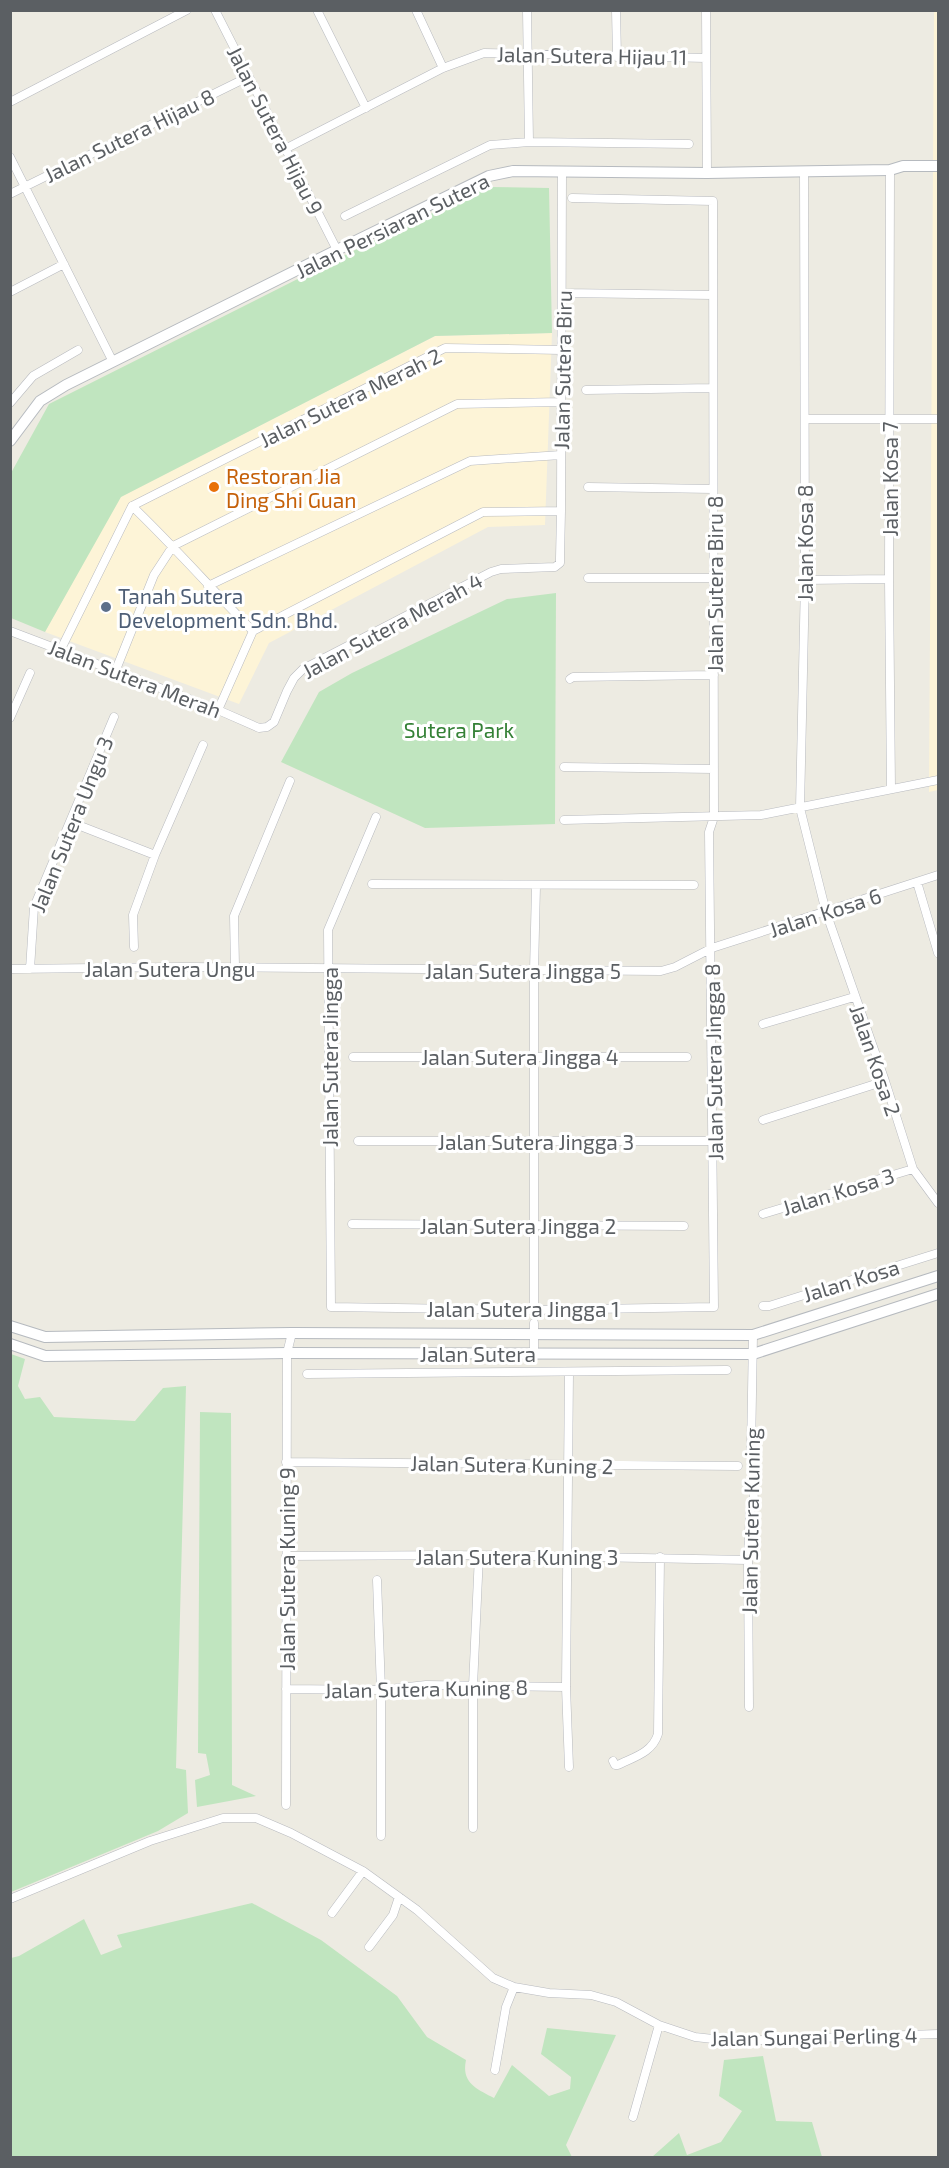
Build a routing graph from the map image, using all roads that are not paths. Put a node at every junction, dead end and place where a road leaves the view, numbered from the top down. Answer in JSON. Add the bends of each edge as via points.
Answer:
{"nodes":[{"id":1,"x":187,"y":10,"type":"edge"},
{"id":2,"x":215,"y":10,"type":"edge"},
{"id":3,"x":317,"y":10,"type":"edge"},
{"id":4,"x":416,"y":10,"type":"edge"},
{"id":5,"x":527,"y":10,"type":"edge"},
{"id":6,"x":616,"y":10,"type":"edge"},
{"id":7,"x":706,"y":10,"type":"edge"},
{"id":8,"x":529,"y":55,"type":"junction"},
{"id":9,"x":617,"y":57,"type":"junction"},
{"id":10,"x":706,"y":58,"type":"junction"},
{"id":11,"x":443,"y":68,"type":"junction"},
{"id":12,"x":248,"y":76,"type":"junction"},
{"id":13,"x":10,"y":102,"type":"edge"},
{"id":14,"x":366,"y":108,"type":"junction"},
{"id":15,"x":529,"y":142,"type":"junction"},
{"id":16,"x":688,"y":144,"type":"dead end"},
{"id":17,"x":285,"y":149,"type":"junction"},
{"id":18,"x":10,"y":157,"type":"edge"},
{"id":19,"x":939,"y":166,"type":"edge"},
{"id":20,"x":892,"y":170,"type":"junction"},
{"id":21,"x":562,"y":171,"type":"junction"},
{"id":22,"x":804,"y":171,"type":"junction"},
{"id":23,"x":939,"y":172,"type":"edge"},
{"id":24,"x":707,"y":173,"type":"junction"},
{"id":25,"x":25,"y":186,"type":"junction"},
{"id":26,"x":10,"y":194,"type":"edge"},
{"id":27,"x":572,"y":198,"type":"dead end"},
{"id":28,"x":345,"y":216,"type":"dead end"},
{"id":29,"x":337,"y":250,"type":"junction"},
{"id":30,"x":64,"y":264,"type":"junction"},
{"id":31,"x":10,"y":292,"type":"edge"},
{"id":32,"x":563,"y":293,"type":"junction"},
{"id":33,"x":713,"y":295,"type":"junction"},
{"id":34,"x":78,"y":350,"type":"dead end"},
{"id":35,"x":561,"y":350,"type":"junction"},
{"id":36,"x":113,"y":362,"type":"junction"},
{"id":37,"x":713,"y":388,"type":"junction"},
{"id":38,"x":586,"y":390,"type":"dead end"},
{"id":39,"x":561,"y":402,"type":"junction"},
{"id":40,"x":10,"y":404,"type":"edge"},
{"id":41,"x":889,"y":418,"type":"junction"},
{"id":42,"x":805,"y":419,"type":"junction"},
{"id":43,"x":939,"y":419,"type":"edge"},
{"id":44,"x":10,"y":441,"type":"edge"},
{"id":45,"x":561,"y":456,"type":"junction"},
{"id":46,"x":588,"y":487,"type":"dead end"},
{"id":47,"x":714,"y":489,"type":"junction"},
{"id":48,"x":132,"y":506,"type":"junction"},
{"id":49,"x":561,"y":511,"type":"junction"},
{"id":50,"x":173,"y":546,"type":"junction"},
{"id":51,"x":555,"y":567,"type":"joint"},
{"id":52,"x":588,"y":578,"type":"dead end"},
{"id":53,"x":713,"y":578,"type":"junction"},
{"id":54,"x":889,"y":579,"type":"junction"},
{"id":55,"x":805,"y":580,"type":"junction"},
{"id":56,"x":208,"y":586,"type":"junction"},
{"id":57,"x":10,"y":630,"type":"edge"},
{"id":58,"x":253,"y":631,"type":"junction"},
{"id":59,"x":61,"y":649,"type":"junction"},
{"id":60,"x":115,"y":672,"type":"junction"},
{"id":61,"x":30,"y":673,"type":"dead end"},
{"id":62,"x":714,"y":675,"type":"junction"},
{"id":63,"x":570,"y":679,"type":"dead end"},
{"id":64,"x":218,"y":710,"type":"junction"},
{"id":65,"x":114,"y":717,"type":"dead end"},
{"id":66,"x":10,"y":718,"type":"edge"},
{"id":67,"x":259,"y":728,"type":"joint"},
{"id":68,"x":203,"y":746,"type":"dead end"},
{"id":69,"x":564,"y":767,"type":"dead end"},
{"id":70,"x":714,"y":769,"type":"junction"},
{"id":71,"x":939,"y":780,"type":"edge"},
{"id":72,"x":290,"y":781,"type":"dead end"},
{"id":73,"x":891,"y":789,"type":"junction"},
{"id":74,"x":800,"y":808,"type":"junction"},
{"id":75,"x":376,"y":817,"type":"dead end"},
{"id":76,"x":714,"y":817,"type":"junction"},
{"id":77,"x":564,"y":820,"type":"dead end"},
{"id":78,"x":70,"y":822,"type":"junction"},
{"id":79,"x":155,"y":855,"type":"junction"},
{"id":80,"x":939,"y":875,"type":"edge"},
{"id":81,"x":917,"y":882,"type":"junction"},
{"id":82,"x":372,"y":884,"type":"dead end"},
{"id":83,"x":694,"y":885,"type":"dead end"},
{"id":84,"x":536,"y":886,"type":"junction"},
{"id":85,"x":826,"y":912,"type":"junction"},
{"id":86,"x":134,"y":947,"type":"dead end"},
{"id":87,"x":712,"y":948,"type":"junction"},
{"id":88,"x":939,"y":953,"type":"edge"},
{"id":89,"x":234,"y":967,"type":"junction"},
{"id":90,"x":10,"y":969,"type":"edge"},
{"id":91,"x":30,"y":969,"type":"junction"},
{"id":92,"x":329,"y":969,"type":"junction"},
{"id":93,"x":534,"y":971,"type":"junction"},
{"id":94,"x":854,"y":997,"type":"junction"},
{"id":95,"x":763,"y":1024,"type":"dead end"},
{"id":96,"x":534,"y":1056,"type":"junction"},
{"id":97,"x":353,"y":1057,"type":"dead end"},
{"id":98,"x":687,"y":1057,"type":"dead end"},
{"id":99,"x":885,"y":1081,"type":"junction"},
{"id":100,"x":763,"y":1120,"type":"dead end"},
{"id":101,"x":358,"y":1141,"type":"dead end"},
{"id":102,"x":534,"y":1141,"type":"junction"},
{"id":103,"x":714,"y":1141,"type":"junction"},
{"id":104,"x":913,"y":1169,"type":"junction"},
{"id":105,"x":939,"y":1203,"type":"edge"},
{"id":106,"x":763,"y":1214,"type":"dead end"},
{"id":107,"x":352,"y":1224,"type":"dead end"},
{"id":108,"x":534,"y":1225,"type":"junction"},
{"id":109,"x":684,"y":1226,"type":"dead end"},
{"id":110,"x":939,"y":1253,"type":"edge"},
{"id":111,"x":939,"y":1276,"type":"edge"},
{"id":112,"x":939,"y":1294,"type":"edge"},
{"id":113,"x":763,"y":1306,"type":"dead end"},
{"id":114,"x":331,"y":1307,"type":"joint"},
{"id":115,"x":714,"y":1307,"type":"joint"},
{"id":116,"x":534,"y":1320,"type":"junction"},
{"id":117,"x":10,"y":1326,"type":"edge"},
{"id":118,"x":292,"y":1333,"type":"junction"},
{"id":119,"x":753,"y":1335,"type":"junction"},
{"id":120,"x":10,"y":1344,"type":"edge"},
{"id":121,"x":287,"y":1353,"type":"junction"},
{"id":122,"x":534,"y":1353,"type":"junction"},
{"id":123,"x":753,"y":1354,"type":"junction"},
{"id":124,"x":728,"y":1370,"type":"dead end"},
{"id":125,"x":569,"y":1373,"type":"junction"},
{"id":126,"x":307,"y":1374,"type":"dead end"},
{"id":127,"x":286,"y":1462,"type":"junction"},
{"id":128,"x":568,"y":1464,"type":"junction"},
{"id":129,"x":738,"y":1466,"type":"dead end"},
{"id":130,"x":479,"y":1555,"type":"junction"},
{"id":131,"x":286,"y":1556,"type":"junction"},
{"id":132,"x":567,"y":1556,"type":"junction"},
{"id":133,"x":660,"y":1557,"type":"junction"},
{"id":134,"x":748,"y":1560,"type":"junction"},
{"id":135,"x":377,"y":1580,"type":"dead end"},
{"id":136,"x":473,"y":1686,"type":"junction"},
{"id":137,"x":566,"y":1687,"type":"junction"},
{"id":138,"x":286,"y":1689,"type":"junction"},
{"id":139,"x":381,"y":1689,"type":"junction"},
{"id":140,"x":749,"y":1707,"type":"dead end"},
{"id":141,"x":613,"y":1761,"type":"dead end"},
{"id":142,"x":569,"y":1767,"type":"dead end"},
{"id":143,"x":286,"y":1805,"type":"dead end"},
{"id":144,"x":473,"y":1828,"type":"dead end"},
{"id":145,"x":381,"y":1836,"type":"dead end"},
{"id":146,"x":363,"y":1871,"type":"junction"},
{"id":147,"x":399,"y":1897,"type":"junction"},
{"id":148,"x":10,"y":1899,"type":"edge"},
{"id":149,"x":332,"y":1913,"type":"dead end"},
{"id":150,"x":369,"y":1947,"type":"dead end"},
{"id":151,"x":514,"y":1986,"type":"junction"},
{"id":152,"x":659,"y":2025,"type":"junction"},
{"id":153,"x":939,"y":2034,"type":"edge"},
{"id":154,"x":495,"y":2070,"type":"dead end"},
{"id":155,"x":633,"y":2117,"type":"dead end"}],
"edges":[{"from":1,"to":13,"type":"street"},
{"from":2,"to":12,"type":"street","name":"Jalan Sutera Hijau 9"},
{"from":3,"to":14,"type":"street"},
{"from":4,"to":11,"type":"street"},
{"from":5,"to":8,"type":"street"},
{"from":6,"to":9,"type":"street"},
{"from":7,"to":10,"type":"street"},
{"from":8,"to":9,"type":"street","name":"Jalan Sutera Hijau 11"},
{"from":8,"to":11,"type":"street","name":"Jalan Sutera Hijau 11","via":[[484,53]]},
{"from":8,"to":15,"type":"street"},
{"from":9,"to":10,"type":"street","name":"Jalan Sutera Hijau 11"},
{"from":10,"to":24,"type":"street"},
{"from":11,"to":14,"type":"street","name":"Jalan Sutera Hijau 11"},
{"from":12,"to":17,"type":"street","name":"Jalan Sutera Hijau 9"},
{"from":12,"to":25,"type":"street","name":"Jalan Sutera Hijau 8"},
{"from":14,"to":17,"type":"street","name":"Jalan Sutera Hijau 11"},
{"from":15,"to":16,"type":"street"},
{"from":15,"to":28,"type":"street","via":[[490,145]]},
{"from":17,"to":29,"type":"street","name":"Jalan Sutera Hijau 9"},
{"from":18,"to":25,"type":"street"},
{"from":19,"to":20,"type":"street","name":"Jalan Persiaran Sutera","via":[[903,166]]},
{"from":20,"to":22,"type":"street","name":"Jalan Persiaran Sutera"},
{"from":20,"to":23,"type":"street","name":"Jalan Persiaran Sutera"},
{"from":20,"to":41,"type":"street","name":"Jalan Kosa 7"},
{"from":21,"to":24,"type":"street","name":"Jalan Persiaran Sutera"},
{"from":21,"to":29,"type":"street","name":"Jalan Persiaran Sutera","via":[[513,171],[489,176]]},
{"from":21,"to":32,"type":"street","name":"Jalan Sutera Biru"},
{"from":22,"to":24,"type":"street","name":"Jalan Persiaran Sutera"},
{"from":22,"to":42,"type":"street","name":"Jalan Kosa 8"},
{"from":25,"to":26,"type":"street","name":"Jalan Sutera Hijau 8"},
{"from":25,"to":30,"type":"street"},
{"from":27,"to":33,"type":"street","name":"Jalan Sutera Biru 8","via":[[713,201]]},
{"from":29,"to":36,"type":"street","name":"Jalan Persiaran Sutera"},
{"from":30,"to":31,"type":"street"},
{"from":30,"to":36,"type":"street"},
{"from":32,"to":33,"type":"street"},
{"from":32,"to":35,"type":"street","name":"Jalan Sutera Biru"},
{"from":33,"to":37,"type":"street","name":"Jalan Sutera Biru 8"},
{"from":34,"to":40,"type":"street","via":[[33,376]]},
{"from":35,"to":39,"type":"street","name":"Jalan Sutera Biru"},
{"from":35,"to":48,"type":"street","name":"Jalan Sutera Merah 2","via":[[445,348]]},
{"from":36,"to":44,"type":"street","name":"Jalan Persiaran Sutera","via":[[40,401]]},
{"from":37,"to":38,"type":"street"},
{"from":37,"to":47,"type":"street","name":"Jalan Sutera Biru 8"},
{"from":39,"to":45,"type":"street","name":"Jalan Sutera Biru"},
{"from":39,"to":50,"type":"street","via":[[457,404]]},
{"from":41,"to":42,"type":"street"},
{"from":41,"to":43,"type":"street"},
{"from":41,"to":54,"type":"street","name":"Jalan Kosa 7"},
{"from":42,"to":55,"type":"street","name":"Jalan Kosa 8"},
{"from":45,"to":49,"type":"street","name":"Jalan Sutera Biru"},
{"from":45,"to":56,"type":"street","via":[[470,461]]},
{"from":46,"to":47,"type":"street"},
{"from":47,"to":53,"type":"street","name":"Jalan Sutera Biru 8"},
{"from":48,"to":50,"type":"street"},
{"from":48,"to":59,"type":"street"},
{"from":49,"to":51,"type":"street","name":"Jalan Sutera Biru","via":[[560,563]]},
{"from":49,"to":58,"type":"street","via":[[483,512]]},
{"from":50,"to":56,"type":"street"},
{"from":50,"to":60,"type":"street","via":[[154,575]]},
{"from":51,"to":67,"type":"street","name":"Jalan Sutera Merah 4","via":[[491,572],[303,669],[294,678],[274,722]]},
{"from":52,"to":53,"type":"street"},
{"from":53,"to":62,"type":"street","name":"Jalan Sutera Biru 8"},
{"from":54,"to":55,"type":"street"},
{"from":54,"to":73,"type":"street","name":"Jalan Kosa 7"},
{"from":55,"to":74,"type":"street","name":"Jalan Kosa 8"},
{"from":56,"to":58,"type":"street"},
{"from":57,"to":59,"type":"street","name":"Jalan Sutera Merah"},
{"from":58,"to":64,"type":"street"},
{"from":59,"to":60,"type":"street","name":"Jalan Sutera Merah"},
{"from":60,"to":64,"type":"street","name":"Jalan Sutera Merah"},
{"from":61,"to":66,"type":"street"},
{"from":62,"to":63,"type":"street"},
{"from":62,"to":70,"type":"street","name":"Jalan Sutera Biru 8"},
{"from":64,"to":67,"type":"street","name":"Jalan Sutera Merah"},
{"from":65,"to":78,"type":"street","name":"Jalan Sutera Ungu 3"},
{"from":68,"to":79,"type":"street"},
{"from":69,"to":70,"type":"street"},
{"from":70,"to":76,"type":"street","name":"Jalan Sutera Biru 8"},
{"from":71,"to":73,"type":"street"},
{"from":72,"to":89,"type":"street","via":[[234,916]]},
{"from":73,"to":74,"type":"street"},
{"from":74,"to":76,"type":"street"},
{"from":74,"to":85,"type":"street","name":"Jalan Kosa 8"},
{"from":75,"to":92,"type":"street","name":"Jalan Sutera Jingga","via":[[328,930]]},
{"from":76,"to":77,"type":"street"},
{"from":76,"to":87,"type":"street","name":"Jalan Sutera Jingga 8","via":[[709,832]]},
{"from":78,"to":79,"type":"street"},
{"from":78,"to":91,"type":"street","name":"Jalan Sutera Ungu 3","via":[[33,907]]},
{"from":79,"to":86,"type":"street","via":[[133,915]]},
{"from":80,"to":81,"type":"street","name":"Jalan Kosa 6"},
{"from":81,"to":85,"type":"street","name":"Jalan Kosa 6"},
{"from":81,"to":88,"type":"street"},
{"from":82,"to":84,"type":"street"},
{"from":83,"to":84,"type":"street"},
{"from":84,"to":93,"type":"street"},
{"from":85,"to":87,"type":"street","name":"Jalan Kosa 6"},
{"from":85,"to":94,"type":"street","name":"Jalan Kosa 2"},
{"from":87,"to":93,"type":"street","name":"Jalan Sutera Jingga 5","via":[[661,971]]},
{"from":87,"to":103,"type":"street","name":"Jalan Sutera Jingga 8"},
{"from":89,"to":91,"type":"street","name":"Jalan Sutera Ungu"},
{"from":89,"to":92,"type":"street","name":"Jalan Sutera Ungu"},
{"from":90,"to":91,"type":"street","name":"Jalan Sutera Ungu"},
{"from":92,"to":93,"type":"street","name":"Jalan Sutera Jingga 5"},
{"from":92,"to":114,"type":"street","name":"Jalan Sutera Jingga"},
{"from":93,"to":96,"type":"street"},
{"from":94,"to":95,"type":"street"},
{"from":94,"to":99,"type":"street","name":"Jalan Kosa 2"},
{"from":96,"to":97,"type":"street","name":"Jalan Sutera Jingga 4"},
{"from":96,"to":98,"type":"street","name":"Jalan Sutera Jingga 4"},
{"from":96,"to":102,"type":"street"},
{"from":99,"to":100,"type":"street"},
{"from":99,"to":104,"type":"street","name":"Jalan Kosa 2"},
{"from":101,"to":102,"type":"street","name":"Jalan Sutera Jingga 3"},
{"from":102,"to":103,"type":"street","name":"Jalan Sutera Jingga 3"},
{"from":102,"to":108,"type":"street"},
{"from":103,"to":115,"type":"street","name":"Jalan Sutera Jingga 8"},
{"from":104,"to":105,"type":"street","name":"Jalan Kosa 2"},
{"from":104,"to":106,"type":"street","name":"Jalan Kosa 3"},
{"from":107,"to":108,"type":"street","name":"Jalan Sutera Jingga 2"},
{"from":108,"to":109,"type":"street","name":"Jalan Sutera Jingga 2"},
{"from":108,"to":116,"type":"street"},
{"from":110,"to":113,"type":"street","name":"Jalan Kosa"},
{"from":111,"to":119,"type":"street","name":"Jalan Sutera"},
{"from":112,"to":123,"type":"street","name":"Jalan Sutera"},
{"from":114,"to":116,"type":"street","name":"Jalan Sutera Jingga 1"},
{"from":115,"to":116,"type":"street","name":"Jalan Sutera Jingga 1"},
{"from":116,"to":118,"type":"street","name":"Jalan Sutera"},
{"from":116,"to":119,"type":"street","name":"Jalan Sutera"},
{"from":116,"to":122,"type":"street"},
{"from":117,"to":118,"type":"street","name":"Jalan Sutera","via":[[45,1336]]},
{"from":118,"to":121,"type":"street","name":"Jalan Sutera Kuning 9"},
{"from":119,"to":123,"type":"street","name":"Jalan Sutera Kuning"},
{"from":120,"to":121,"type":"street","name":"Jalan Sutera","via":[[45,1356]]},
{"from":121,"to":122,"type":"street","name":"Jalan Sutera"},
{"from":121,"to":127,"type":"street","name":"Jalan Sutera Kuning 9"},
{"from":122,"to":123,"type":"street","name":"Jalan Sutera"},
{"from":123,"to":134,"type":"street","name":"Jalan Sutera Kuning","via":[[754,1500]]},
{"from":124,"to":125,"type":"street"},
{"from":125,"to":126,"type":"street"},
{"from":125,"to":128,"type":"street"},
{"from":127,"to":128,"type":"street","name":"Jalan Sutera Kuning 2"},
{"from":127,"to":131,"type":"street","name":"Jalan Sutera Kuning 9"},
{"from":128,"to":129,"type":"street","name":"Jalan Sutera Kuning 2"},
{"from":128,"to":132,"type":"street"},
{"from":130,"to":131,"type":"street","name":"Jalan Sutera Kuning 3"},
{"from":130,"to":132,"type":"street","name":"Jalan Sutera Kuning 3"},
{"from":130,"to":136,"type":"street"},
{"from":131,"to":138,"type":"street","name":"Jalan Sutera Kuning 9"},
{"from":132,"to":133,"type":"street","name":"Jalan Sutera Kuning 3"},
{"from":132,"to":137,"type":"street"},
{"from":133,"to":134,"type":"street","name":"Jalan Sutera Kuning 3"},
{"from":133,"to":141,"type":"street","via":[[658,1734],[648,1751],[618,1765]]},
{"from":134,"to":140,"type":"street","name":"Jalan Sutera Kuning"},
{"from":135,"to":139,"type":"street"},
{"from":136,"to":137,"type":"street","name":"Jalan Sutera Kuning 8"},
{"from":136,"to":139,"type":"street","name":"Jalan Sutera Kuning 8"},
{"from":136,"to":144,"type":"street"},
{"from":137,"to":142,"type":"street"},
{"from":138,"to":139,"type":"street","name":"Jalan Sutera Kuning 8"},
{"from":138,"to":143,"type":"street","name":"Jalan Sutera Kuning 9"},
{"from":139,"to":145,"type":"street"},
{"from":146,"to":147,"type":"street","name":"Jalan Sungai Perling 4"},
{"from":146,"to":148,"type":"street","name":"Jalan Sungai Perling 4","via":[[256,1818],[223,1818],[150,1841]]},
{"from":146,"to":149,"type":"street"},
{"from":147,"to":150,"type":"street","via":[[393,1915]]},
{"from":147,"to":151,"type":"street","name":"Jalan Sungai Perling 4","via":[[493,1978]]},
{"from":151,"to":152,"type":"street","name":"Jalan Sungai Perling 4","via":[[591,1995],[616,2002]]},
{"from":151,"to":154,"type":"street","via":[[506,2007]]},
{"from":152,"to":153,"type":"street","name":"Jalan Sungai Perling 4","via":[[695,2037],[731,2040]]},
{"from":152,"to":155,"type":"street"}]}
